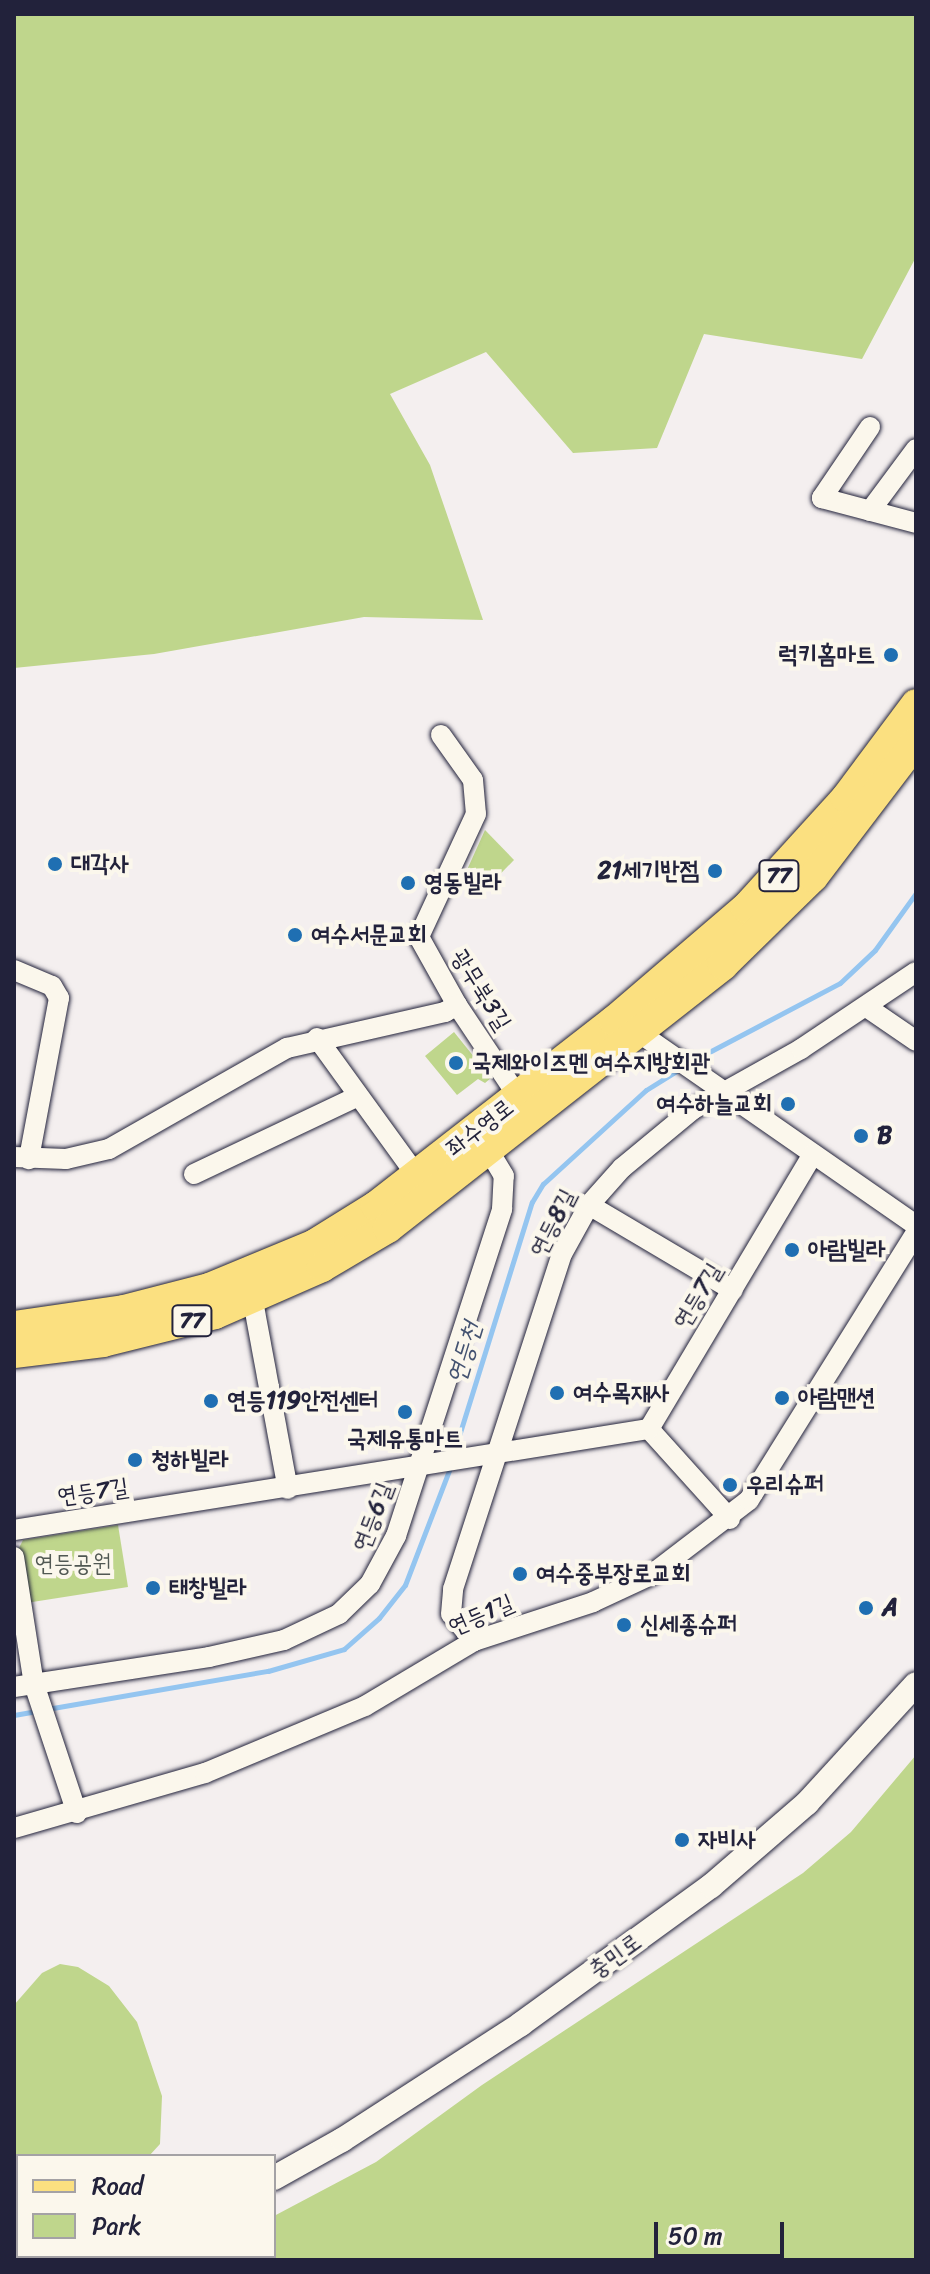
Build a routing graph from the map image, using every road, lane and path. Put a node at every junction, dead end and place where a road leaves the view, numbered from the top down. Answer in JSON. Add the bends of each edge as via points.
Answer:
{"nodes":[{"id":1,"x":870,"y":427,"type":"dead end"},
{"id":2,"x":916,"y":449,"type":"edge"},
{"id":3,"x":870,"y":511,"type":"junction"},
{"id":4,"x":916,"y":523,"type":"edge"},
{"id":5,"x":916,"y":704,"type":"edge"},
{"id":6,"x":441,"y":735,"type":"dead end"},
{"id":7,"x":916,"y":742,"type":"edge"},
{"id":8,"x":14,"y":970,"type":"edge"},
{"id":9,"x":916,"y":972,"type":"edge"},
{"id":10,"x":457,"y":1005,"type":"junction"},
{"id":11,"x":868,"y":1008,"type":"junction"},
{"id":12,"x":317,"y":1038,"type":"junction"},
{"id":13,"x":646,"y":1038,"type":"junction"},
{"id":14,"x":916,"y":1041,"type":"edge"},
{"id":15,"x":722,"y":1091,"type":"junction"},
{"id":16,"x":358,"y":1096,"type":"junction"},
{"id":17,"x":519,"y":1098,"type":"junction"},
{"id":18,"x":813,"y":1154,"type":"junction"},
{"id":19,"x":474,"y":1155,"type":"junction"},
{"id":20,"x":22,"y":1158,"type":"edge"},
{"id":21,"x":194,"y":1174,"type":"dead end"},
{"id":22,"x":417,"y":1176,"type":"junction"},
{"id":23,"x":589,"y":1205,"type":"junction"},
{"id":24,"x":916,"y":1225,"type":"edge"},
{"id":25,"x":916,"y":1233,"type":"edge"},
{"id":26,"x":733,"y":1290,"type":"junction"},
{"id":27,"x":253,"y":1301,"type":"junction"},
{"id":28,"x":14,"y":1326,"type":"edge"},
{"id":29,"x":14,"y":1353,"type":"edge"},
{"id":30,"x":649,"y":1429,"type":"junction"},
{"id":31,"x":498,"y":1455,"type":"junction"},
{"id":32,"x":418,"y":1469,"type":"junction"},
{"id":33,"x":288,"y":1489,"type":"junction"},
{"id":34,"x":730,"y":1519,"type":"junction"},
{"id":35,"x":14,"y":1530,"type":"edge"},
{"id":36,"x":14,"y":1557,"type":"edge"},
{"id":37,"x":474,"y":1641,"type":"junction"},
{"id":38,"x":916,"y":1684,"type":"edge"},
{"id":39,"x":24,"y":1686,"type":"edge"},
{"id":40,"x":77,"y":1813,"type":"junction"},
{"id":41,"x":14,"y":1828,"type":"edge"},
{"id":42,"x":276,"y":2177,"type":"edge"}],
"edges":[{"from":1,"to":3,"type":"street","via":[[822,498]]},
{"from":2,"to":3,"type":"street"},
{"from":3,"to":4,"type":"street"},
{"from":5,"to":17,"type":"main road","name":"좌수영로","number":"77","via":[[846,798],[746,908]]},
{"from":6,"to":10,"type":"street","name":"광무북3길","via":[[473,780],[476,814],[419,937]]},
{"from":7,"to":13,"type":"main road","name":"좌수영로","number":"77","via":[[813,877]]},
{"from":8,"to":20,"type":"street","via":[[52,986],[59,998]]},
{"from":9,"to":11,"type":"street","name":"연등8길"},
{"from":10,"to":12,"type":"street","via":[[438,1014]]},
{"from":10,"to":17,"type":"street","name":"광무북3길"},
{"from":11,"to":14,"type":"street"},
{"from":11,"to":15,"type":"street","name":"연등8길"},
{"from":12,"to":16,"type":"street"},
{"from":12,"to":20,"type":"street","via":[[268,1057],[126,1143],[78,1157]]},
{"from":13,"to":15,"type":"street"},
{"from":13,"to":19,"type":"main road","name":"좌수영로","number":"77"},
{"from":15,"to":18,"type":"street"},
{"from":15,"to":23,"type":"street","name":"연등8길","via":[[640,1151]]},
{"from":16,"to":21,"type":"street"},
{"from":16,"to":22,"type":"street"},
{"from":17,"to":19,"type":"main road","name":"좌수영로","number":"77"},
{"from":18,"to":24,"type":"street"},
{"from":18,"to":26,"type":"street","name":"연등7길"},
{"from":19,"to":22,"type":"main road","name":"좌수영로","number":"77"},
{"from":19,"to":27,"type":"main road","name":"좌수영로","number":"77","via":[[358,1247]]},
{"from":19,"to":32,"type":"street","name":"연등6길","via":[[504,1176],[502,1209]]},
{"from":22,"to":28,"type":"main road","name":"좌수영로","number":"77","via":[[315,1244],[252,1273],[124,1310]]},
{"from":23,"to":26,"type":"street"},
{"from":23,"to":31,"type":"street","name":"연등8길","via":[[562,1254]]},
{"from":25,"to":34,"type":"street","name":"연등1길","via":[[767,1475]]},
{"from":26,"to":30,"type":"street","name":"연등7길"},
{"from":27,"to":29,"type":"main road","name":"좌수영로","number":"77","via":[[103,1342]]},
{"from":27,"to":33,"type":"street"},
{"from":30,"to":31,"type":"street"},
{"from":30,"to":34,"type":"street"},
{"from":31,"to":32,"type":"street","name":"연등7길"},
{"from":31,"to":37,"type":"street","name":"연등8길","via":[[451,1598],[454,1620]]},
{"from":32,"to":33,"type":"street","name":"연등7길"},
{"from":32,"to":39,"type":"street","name":"연등6길","via":[[381,1570],[326,1623],[254,1649]]},
{"from":33,"to":35,"type":"street","name":"연등7길"},
{"from":34,"to":37,"type":"street","name":"연등1길","via":[[651,1575],[593,1602]]},
{"from":36,"to":39,"type":"street"},
{"from":37,"to":40,"type":"street","name":"연등1길","via":[[365,1706],[205,1773]]},
{"from":38,"to":42,"type":"street","name":"충민로","via":[[807,1803],[711,1886],[521,2024]]},
{"from":39,"to":40,"type":"street","via":[[54,1743]]},
{"from":40,"to":41,"type":"street","name":"연등1길"}]}
